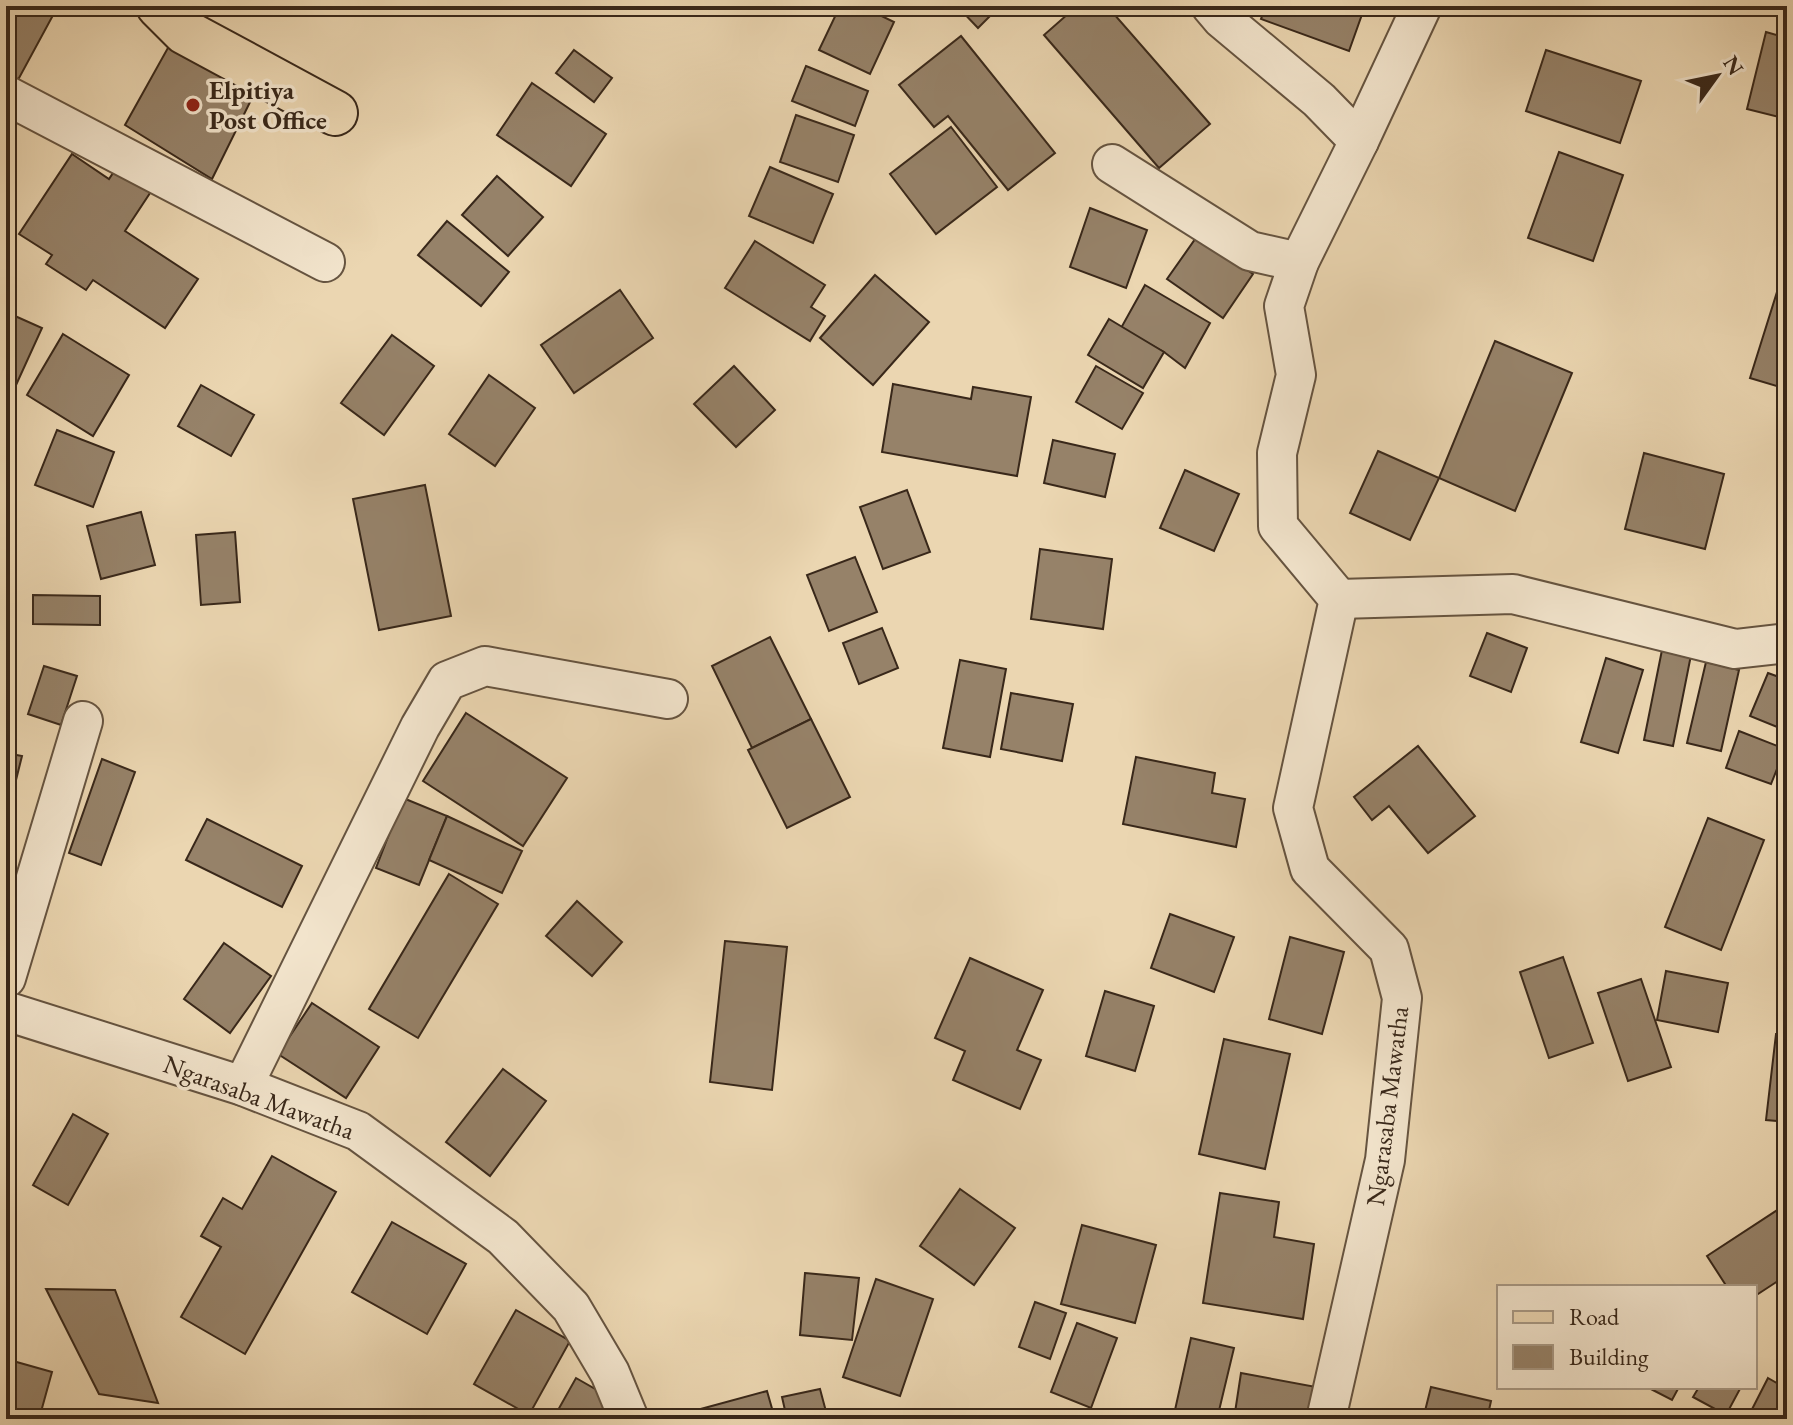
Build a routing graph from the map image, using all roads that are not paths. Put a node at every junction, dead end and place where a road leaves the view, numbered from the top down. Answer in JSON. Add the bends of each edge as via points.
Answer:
{"nodes":[{"id":1,"x":159,"y":6,"type":"edge"},
{"id":2,"x":1211,"y":6,"type":"edge"},
{"id":3,"x":1422,"y":6,"type":"edge"},
{"id":4,"x":6,"y":95,"type":"edge"},
{"id":5,"x":335,"y":113,"type":"dead end"},
{"id":6,"x":1359,"y":141,"type":"junction"},
{"id":7,"x":1112,"y":164,"type":"dead end"},
{"id":8,"x":325,"y":262,"type":"dead end"},
{"id":9,"x":1299,"y":262,"type":"junction"},
{"id":10,"x":1339,"y":599,"type":"junction"},
{"id":11,"x":1787,"y":643,"type":"edge"},
{"id":12,"x":668,"y":699,"type":"dead end"},
{"id":13,"x":83,"y":721,"type":"dead end"},
{"id":14,"x":6,"y":978,"type":"edge"},
{"id":15,"x":6,"y":1011,"type":"edge"},
{"id":16,"x":243,"y":1086,"type":"junction"},
{"id":17,"x":629,"y":1419,"type":"edge"},
{"id":18,"x":1326,"y":1419,"type":"edge"}],
"edges":[{"from":1,"to":5,"type":"main road","via":[[185,32]]},
{"from":2,"to":6,"type":"street"},
{"from":3,"to":6,"type":"street"},
{"from":4,"to":8,"type":"street"},
{"from":6,"to":9,"type":"street"},
{"from":7,"to":9,"type":"street","via":[[1250,251]]},
{"from":9,"to":10,"type":"street","via":[[1284,306],[1296,375],[1277,453],[1278,526]]},
{"from":10,"to":11,"type":"street","via":[[1513,594],[1735,649]]},
{"from":10,"to":18,"type":"street","name":"Ngarasaba Mawatha","via":[[1293,808],[1310,869],[1389,949],[1402,998],[1385,1160]]},
{"from":12,"to":16,"type":"street","via":[[485,666],[447,681]]},
{"from":13,"to":14,"type":"street"},
{"from":15,"to":16,"type":"street","name":"Ngarasaba Mawatha"},
{"from":16,"to":17,"type":"street","name":"Ngarasaba Mawatha","via":[[358,1131],[503,1237],[571,1307],[610,1373]]}]}
